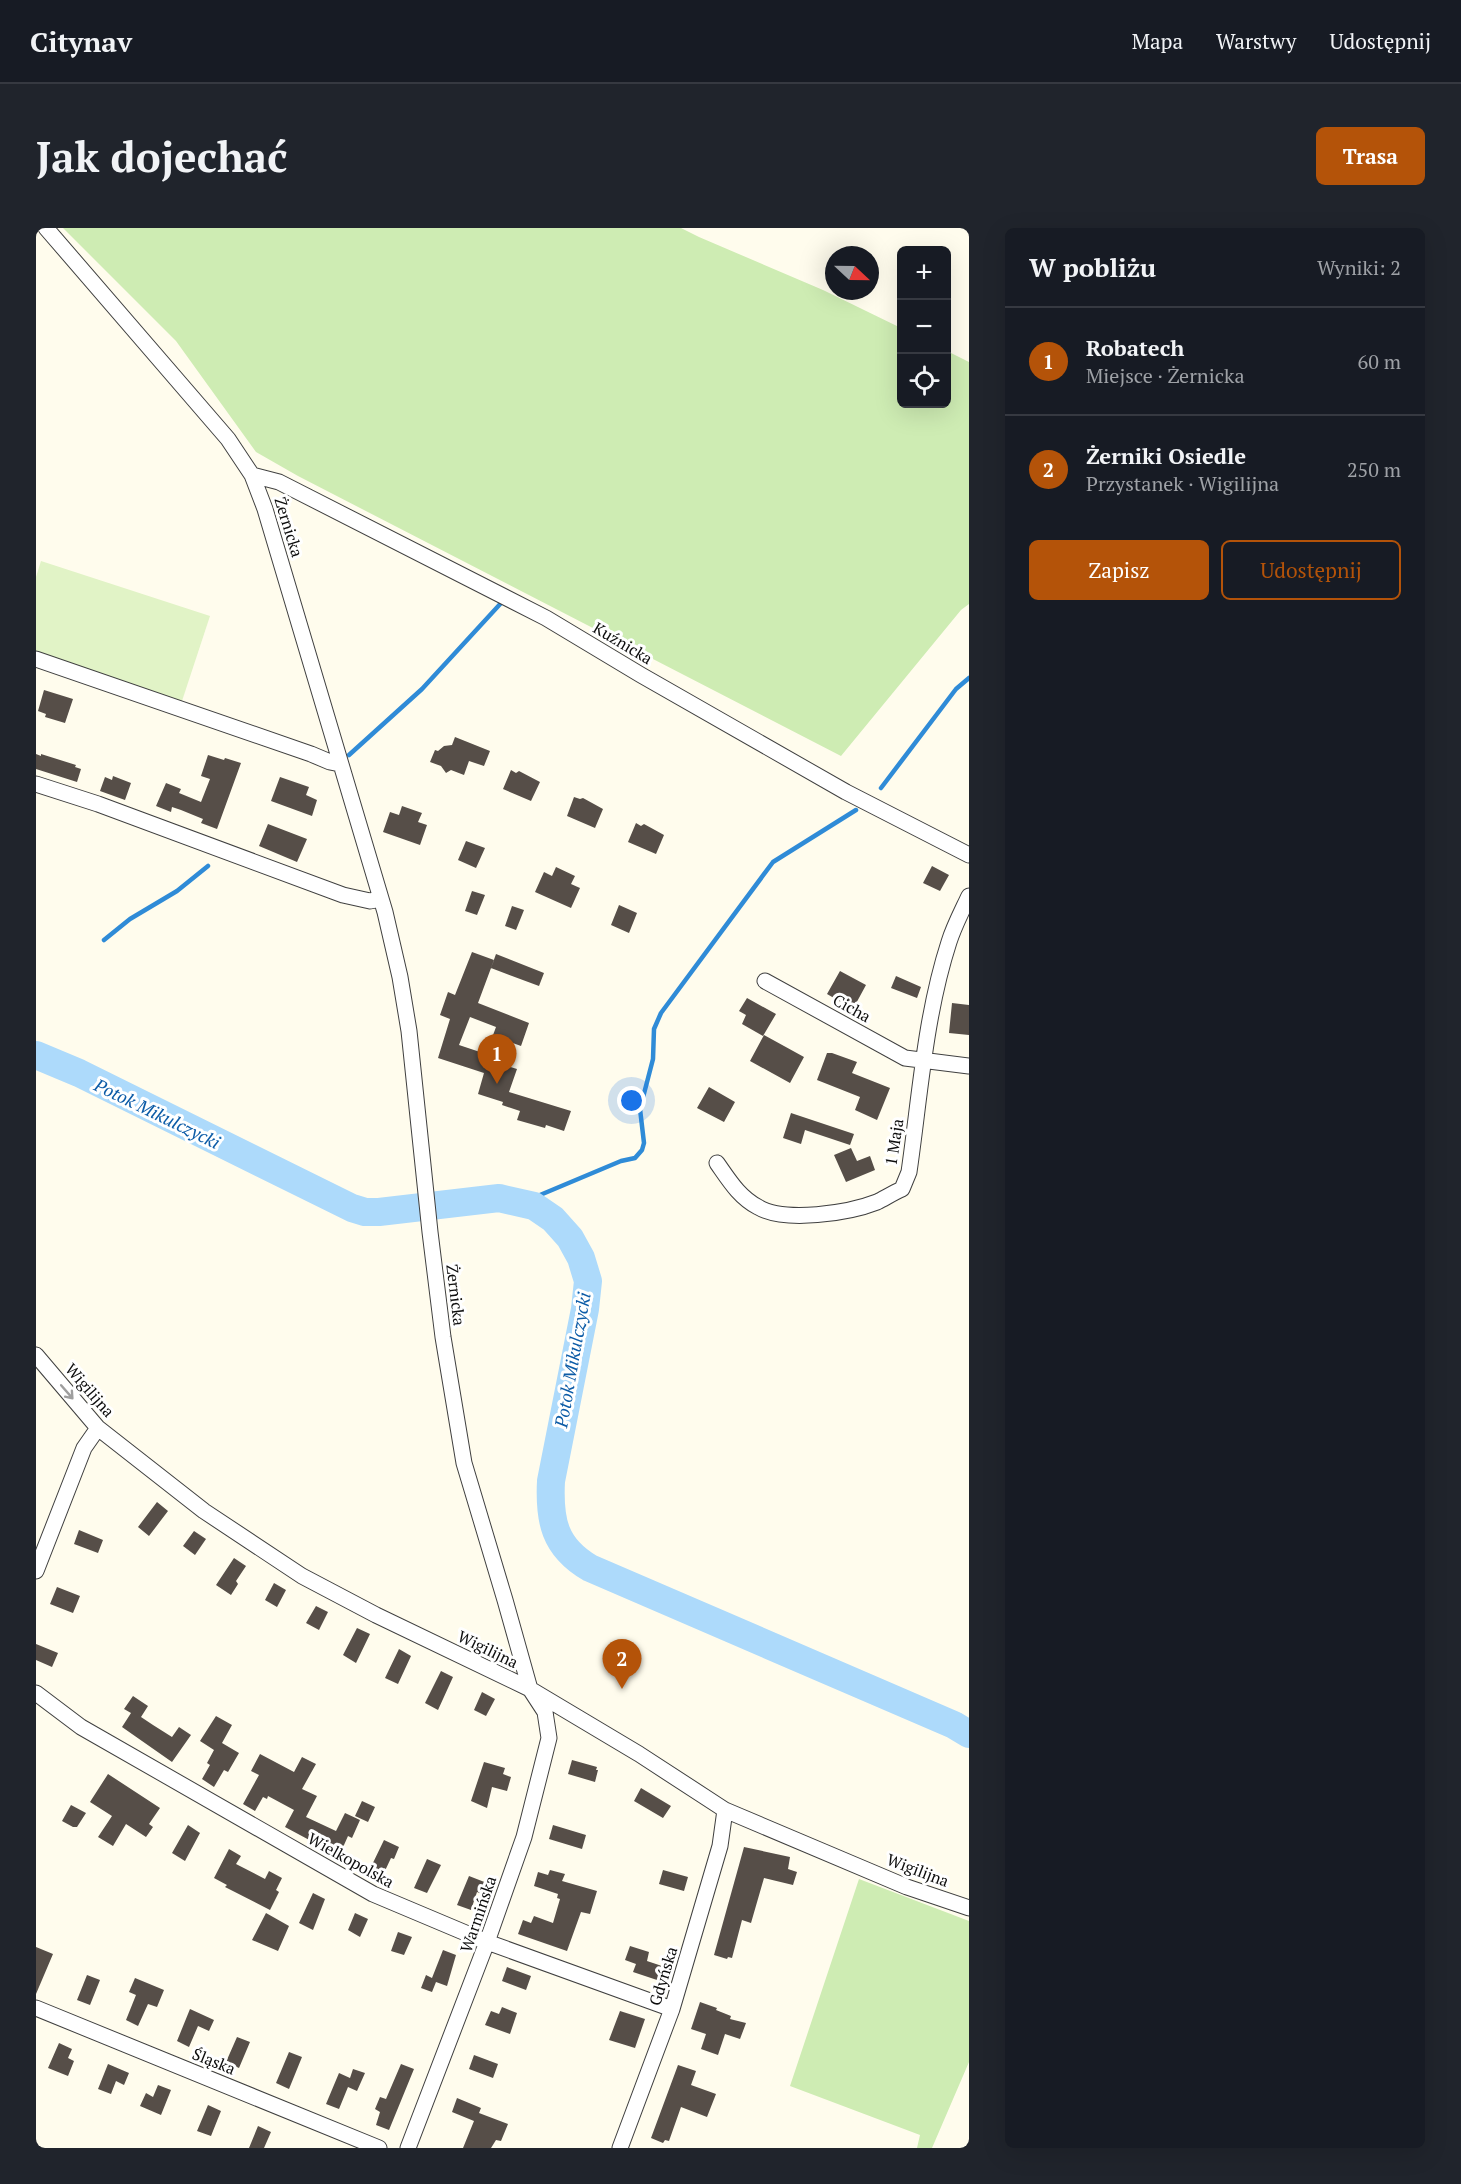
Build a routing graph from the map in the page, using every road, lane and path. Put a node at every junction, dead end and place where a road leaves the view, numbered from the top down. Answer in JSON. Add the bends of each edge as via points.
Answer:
{"nodes":[{"id":1,"x":46,"y":228,"type":"edge"},
{"id":2,"x":252,"y":475,"type":"junction"},
{"id":3,"x":36,"y":659,"type":"edge"},
{"id":4,"x":340,"y":764,"type":"junction"},
{"id":5,"x":36,"y":784,"type":"edge"},
{"id":6,"x":969,"y":855,"type":"edge"},
{"id":7,"x":969,"y":896,"type":"edge"},
{"id":8,"x":381,"y":899,"type":"junction"},
{"id":9,"x":765,"y":981,"type":"dead end"},
{"id":10,"x":923,"y":1060,"type":"junction"},
{"id":11,"x":969,"y":1066,"type":"edge"},
{"id":12,"x":717,"y":1163,"type":"dead end"},
{"id":13,"x":36,"y":1355,"type":"edge"},
{"id":14,"x":98,"y":1428,"type":"junction"},
{"id":15,"x":36,"y":1571,"type":"edge"},
{"id":16,"x":530,"y":1689,"type":"junction"},
{"id":17,"x":36,"y":1693,"type":"edge"},
{"id":18,"x":725,"y":1810,"type":"junction"},
{"id":19,"x":969,"y":1908,"type":"edge"},
{"id":20,"x":488,"y":1942,"type":"junction"},
{"id":21,"x":36,"y":2008,"type":"edge"},
{"id":22,"x":672,"y":2009,"type":"junction"},
{"id":23,"x":379,"y":2148,"type":"edge"},
{"id":24,"x":408,"y":2148,"type":"edge"},
{"id":25,"x":620,"y":2148,"type":"edge"}],
"edges":[{"from":1,"to":2,"type":"street","name":"Żernicka","via":[[228,439]]},
{"from":2,"to":4,"type":"street","name":"Żernicka"},
{"from":2,"to":6,"type":"street","name":"Kuźnicka","via":[[279,482],[546,618],[839,787]]},
{"from":3,"to":4,"type":"street"},
{"from":4,"to":8,"type":"street","name":"Żernicka"},
{"from":5,"to":8,"type":"street","via":[[343,895],[370,901]]},
{"from":7,"to":10,"type":"street","name":"1 Maja","via":[[949,941]]},
{"from":8,"to":16,"type":"street","name":"Żernicka","via":[[409,1031],[430,1232],[464,1463]]},
{"from":9,"to":10,"type":"street","name":"Cicha","via":[[905,1058]]},
{"from":10,"to":11,"type":"street","name":"Cicha"},
{"from":10,"to":12,"type":"street","name":"1 Maja","via":[[909,1172],[902,1189],[893,1194],[874,1203],[821,1215],[790,1216],[759,1208],[738,1193]]},
{"from":13,"to":14,"type":"street","name":"Wigilijna","one_way":true},
{"from":14,"to":15,"type":"street","via":[[84,1448]]},
{"from":14,"to":16,"type":"street","name":"Wigilijna","via":[[204,1511],[302,1576]]},
{"from":16,"to":18,"type":"street","name":"Wigilijna"},
{"from":16,"to":20,"type":"street","name":"Warmińska","via":[[545,1712],[549,1738],[524,1837]]},
{"from":17,"to":20,"type":"street","name":"Wielkopolska","via":[[81,1727],[373,1894]]},
{"from":18,"to":19,"type":"street","name":"Wigilijna","via":[[908,1887]]},
{"from":18,"to":22,"type":"street","name":"Gdyńska","via":[[720,1846]]},
{"from":20,"to":22,"type":"street","name":"Wielkopolska"},
{"from":20,"to":24,"type":"street","name":"Warmińska"},
{"from":21,"to":23,"type":"street","name":"Śląska"},
{"from":22,"to":25,"type":"street","name":"Gdyńska"}]}
